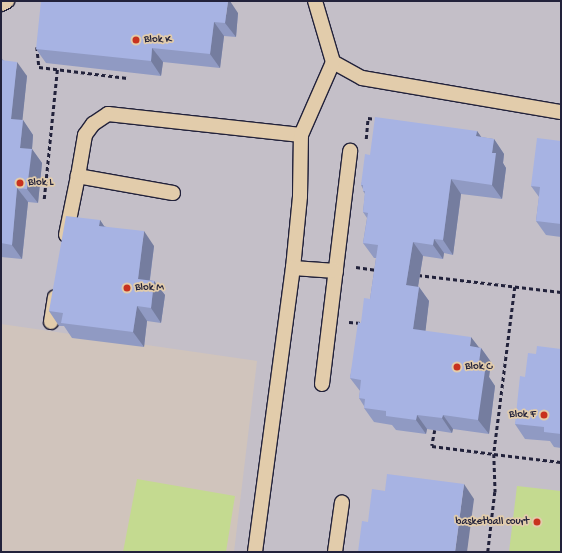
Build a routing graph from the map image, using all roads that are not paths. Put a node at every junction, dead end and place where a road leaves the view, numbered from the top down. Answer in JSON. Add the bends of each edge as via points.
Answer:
{"nodes":[{"id":1,"x":7,"y":1,"type":"edge"},
{"id":2,"x":316,"y":1,"type":"edge"},
{"id":3,"x":1,"y":4,"type":"edge"},
{"id":4,"x":333,"y":62,"type":"junction"},
{"id":5,"x":561,"y":112,"type":"edge"},
{"id":6,"x":301,"y":135,"type":"junction"},
{"id":7,"x":350,"y":151,"type":"dead end"},
{"id":8,"x":78,"y":176,"type":"junction"},
{"id":9,"x":173,"y":193,"type":"dead end"},
{"id":10,"x":64,"y":247,"type":"edge"},
{"id":11,"x":293,"y":268,"type":"junction"},
{"id":12,"x":336,"y":271,"type":"junction"},
{"id":13,"x":57,"y":285,"type":"edge"},
{"id":14,"x":50,"y":322,"type":"edge"},
{"id":15,"x":322,"y":384,"type":"dead end"},
{"id":16,"x":342,"y":502,"type":"dead end"},
{"id":17,"x":255,"y":552,"type":"edge"},
{"id":18,"x":335,"y":552,"type":"edge"}],
"edges":[{"from":1,"to":3,"type":"lane"},
{"from":2,"to":4,"type":"lane"},
{"from":4,"to":5,"type":"lane","via":[[362,78]]},
{"from":4,"to":6,"type":"lane"},
{"from":6,"to":8,"type":"lane","via":[[108,114],[93,124],[85,135]]},
{"from":6,"to":11,"type":"lane","via":[[300,196]]},
{"from":7,"to":12,"type":"lane"},
{"from":8,"to":9,"type":"lane"},
{"from":8,"to":10,"type":"lane"},
{"from":11,"to":12,"type":"lane"},
{"from":11,"to":17,"type":"lane"},
{"from":12,"to":15,"type":"lane"},
{"from":13,"to":14,"type":"lane"},
{"from":16,"to":18,"type":"lane"}]}
